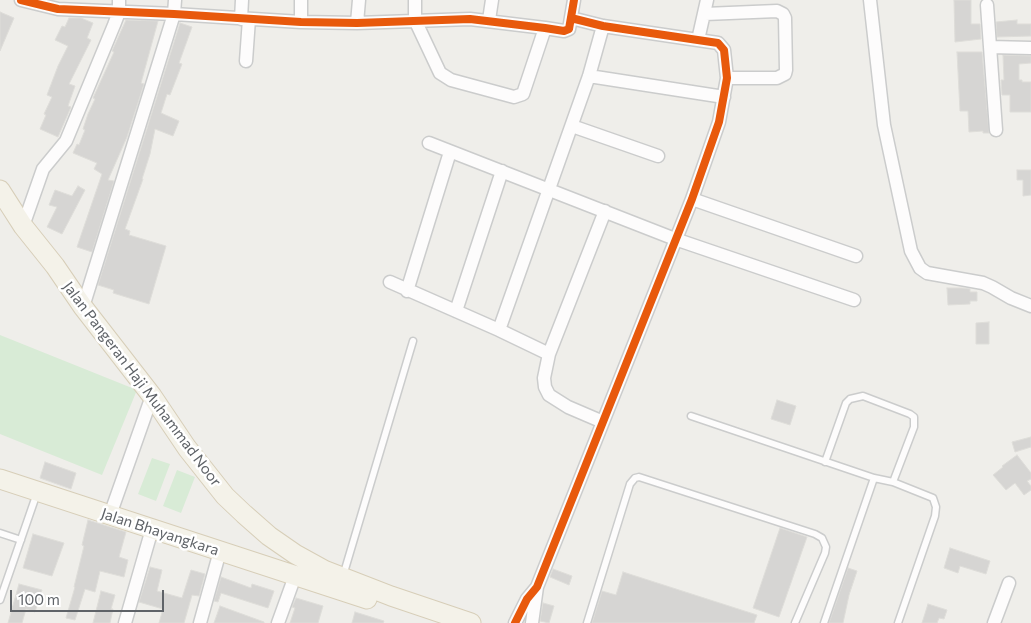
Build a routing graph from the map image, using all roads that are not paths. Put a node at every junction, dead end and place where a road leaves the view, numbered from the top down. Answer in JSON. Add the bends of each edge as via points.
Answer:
{"nodes":[{"id":1,"x":21,"y":0,"type":"edge"},
{"id":2,"x":175,"y":0,"type":"edge"},
{"id":3,"x":242,"y":0,"type":"edge"},
{"id":4,"x":301,"y":0,"type":"edge"},
{"id":5,"x":359,"y":0,"type":"edge"},
{"id":6,"x":415,"y":0,"type":"edge"},
{"id":7,"x":492,"y":0,"type":"edge"},
{"id":8,"x":574,"y":0,"type":"edge"},
{"id":9,"x":707,"y":0,"type":"edge"},
{"id":10,"x":870,"y":0,"type":"edge"},
{"id":11,"x":58,"y":5,"type":"edge"},
{"id":12,"x":987,"y":5,"type":"dead end"},
{"id":13,"x":119,"y":6,"type":"edge"},
{"id":14,"x":174,"y":14,"type":"junction"},
{"id":15,"x":705,"y":14,"type":"junction"},
{"id":16,"x":571,"y":18,"type":"junction"},
{"id":17,"x":245,"y":19,"type":"junction"},
{"id":18,"x":415,"y":20,"type":"junction"},
{"id":19,"x":489,"y":20,"type":"junction"},
{"id":20,"x":301,"y":22,"type":"junction"},
{"id":21,"x":357,"y":23,"type":"junction"},
{"id":22,"x":603,"y":26,"type":"junction"},
{"id":23,"x":545,"y":28,"type":"junction"},
{"id":24,"x":698,"y":40,"type":"junction"},
{"id":25,"x":990,"y":48,"type":"junction"},
{"id":26,"x":1031,"y":48,"type":"edge"},
{"id":27,"x":246,"y":61,"type":"dead end"},
{"id":28,"x":590,"y":76,"type":"junction"},
{"id":29,"x":727,"y":78,"type":"junction"},
{"id":30,"x":724,"y":97,"type":"junction"},
{"id":31,"x":572,"y":126,"type":"junction"},
{"id":32,"x":996,"y":130,"type":"dead end"},
{"id":33,"x":429,"y":143,"type":"dead end"},
{"id":34,"x":450,"y":152,"type":"junction"},
{"id":35,"x":658,"y":156,"type":"dead end"},
{"id":36,"x":502,"y":171,"type":"junction"},
{"id":37,"x":550,"y":189,"type":"junction"},
{"id":38,"x":0,"y":190,"type":"edge"},
{"id":39,"x":692,"y":199,"type":"junction"},
{"id":40,"x":605,"y":211,"type":"junction"},
{"id":41,"x":23,"y":226,"type":"junction"},
{"id":42,"x":675,"y":239,"type":"junction"},
{"id":43,"x":856,"y":256,"type":"dead end"},
{"id":44,"x":390,"y":282,"type":"dead end"},
{"id":45,"x":407,"y":291,"type":"junction"},
{"id":46,"x":854,"y":300,"type":"dead end"},
{"id":47,"x":1031,"y":306,"type":"edge"},
{"id":48,"x":83,"y":308,"type":"junction"},
{"id":49,"x":456,"y":311,"type":"junction"},
{"id":50,"x":499,"y":330,"type":"junction"},
{"id":51,"x":413,"y":341,"type":"dead end"},
{"id":52,"x":550,"y":354,"type":"junction"},
{"id":53,"x":152,"y":396,"type":"junction"},
{"id":54,"x":691,"y":416,"type":"dead end"},
{"id":55,"x":603,"y":422,"type":"junction"},
{"id":56,"x":825,"y":462,"type":"junction"},
{"id":57,"x":874,"y":478,"type":"junction"},
{"id":58,"x":0,"y":479,"type":"edge"},
{"id":59,"x":893,"y":482,"type":"junction"},
{"id":60,"x":38,"y":492,"type":"junction"},
{"id":61,"x":110,"y":515,"type":"junction"},
{"id":62,"x":152,"y":529,"type":"junction"},
{"id":63,"x":0,"y":533,"type":"edge"},
{"id":64,"x":21,"y":540,"type":"junction"},
{"id":65,"x":220,"y":551,"type":"junction"},
{"id":66,"x":295,"y":576,"type":"junction"},
{"id":67,"x":343,"y":578,"type":"junction"},
{"id":68,"x":1009,"y":583,"type":"dead end"},
{"id":69,"x":537,"y":587,"type":"junction"},
{"id":70,"x":0,"y":600,"type":"edge"},
{"id":71,"x":125,"y":623,"type":"edge"},
{"id":72,"x":200,"y":623,"type":"edge"},
{"id":73,"x":278,"y":623,"type":"edge"},
{"id":74,"x":443,"y":623,"type":"edge"},
{"id":75,"x":471,"y":623,"type":"edge"},
{"id":76,"x":515,"y":623,"type":"edge"},
{"id":77,"x":532,"y":623,"type":"edge"},
{"id":78,"x":587,"y":623,"type":"edge"},
{"id":79,"x":795,"y":623,"type":"edge"},
{"id":80,"x":824,"y":623,"type":"edge"},
{"id":81,"x":898,"y":623,"type":"edge"},
{"id":82,"x":994,"y":623,"type":"edge"}],
"edges":[{"from":1,"to":11,"type":"street"},
{"from":2,"to":14,"type":"street"},
{"from":3,"to":17,"type":"street"},
{"from":4,"to":20,"type":"street"},
{"from":5,"to":21,"type":"street"},
{"from":6,"to":18,"type":"street"},
{"from":7,"to":19,"type":"street"},
{"from":8,"to":16,"type":"street"},
{"from":9,"to":15,"type":"street"},
{"from":10,"to":47,"type":"street","via":[[884,124],[911,251],[920,268],[927,273],[983,283]]},
{"from":11,"to":13,"type":"street"},
{"from":12,"to":25,"type":"street"},
{"from":13,"to":14,"type":"street"},
{"from":13,"to":41,"type":"street","via":[[66,141],[43,169]]},
{"from":14,"to":17,"type":"street"},
{"from":14,"to":48,"type":"street"},
{"from":15,"to":24,"type":"street"},
{"from":15,"to":29,"type":"street","via":[[777,11],[785,18],[785,74],[777,78]]},
{"from":16,"to":22,"type":"street"},
{"from":16,"to":23,"type":"street","via":[[566,32]]},
{"from":17,"to":20,"type":"street"},
{"from":17,"to":27,"type":"street"},
{"from":18,"to":19,"type":"street"},
{"from":18,"to":21,"type":"street"},
{"from":18,"to":23,"type":"street","via":[[436,68],[444,77],[514,98],[523,94]]},
{"from":19,"to":23,"type":"street"},
{"from":20,"to":21,"type":"street"},
{"from":22,"to":24,"type":"street"},
{"from":22,"to":28,"type":"street"},
{"from":24,"to":29,"type":"street","via":[[722,46]]},
{"from":25,"to":26,"type":"street"},
{"from":25,"to":32,"type":"street"},
{"from":28,"to":30,"type":"street"},
{"from":28,"to":31,"type":"street"},
{"from":29,"to":30,"type":"street"},
{"from":30,"to":39,"type":"street","via":[[720,122]]},
{"from":31,"to":35,"type":"street"},
{"from":31,"to":37,"type":"street"},
{"from":33,"to":34,"type":"street"},
{"from":34,"to":36,"type":"street"},
{"from":34,"to":45,"type":"street"},
{"from":36,"to":37,"type":"street"},
{"from":36,"to":49,"type":"street"},
{"from":37,"to":40,"type":"street"},
{"from":37,"to":50,"type":"street"},
{"from":38,"to":41,"type":"main road","name":"Jalan Pangeran Haji Muhammad Noor"},
{"from":39,"to":42,"type":"street"},
{"from":39,"to":43,"type":"street"},
{"from":40,"to":42,"type":"street"},
{"from":40,"to":52,"type":"street"},
{"from":41,"to":48,"type":"main road","name":"Jalan Pangeran Haji Muhammad Noor"},
{"from":42,"to":46,"type":"street"},
{"from":42,"to":55,"type":"street"},
{"from":44,"to":45,"type":"street"},
{"from":45,"to":49,"type":"street"},
{"from":48,"to":53,"type":"main road","name":"Jalan Pangeran Haji Muhammad Noor"},
{"from":49,"to":50,"type":"street"},
{"from":50,"to":52,"type":"street"},
{"from":51,"to":67,"type":"lane"},
{"from":52,"to":55,"type":"street","via":[[544,378],[550,395],[568,407]]},
{"from":53,"to":61,"type":"street"},
{"from":53,"to":67,"type":"main road","name":"Jalan Pangeran Haji Muhammad Noor","via":[[225,496],[269,536],[295,554]]},
{"from":54,"to":56,"type":"lane"},
{"from":55,"to":69,"type":"street"},
{"from":56,"to":57,"type":"lane"},
{"from":56,"to":59,"type":"lane","via":[[846,403],[850,398],[863,396],[914,417],[914,427]]},
{"from":57,"to":59,"type":"lane"},
{"from":57,"to":80,"type":"lane"},
{"from":58,"to":60,"type":"main road","name":"Jalan Bhayangkara"},
{"from":59,"to":81,"type":"lane","via":[[933,498],[936,507]]},
{"from":60,"to":61,"type":"main road","name":"Jalan Bhayangkara"},
{"from":60,"to":64,"type":"lane"},
{"from":61,"to":62,"type":"main road","name":"Jalan Bhayangkara"},
{"from":62,"to":65,"type":"main road","name":"Jalan Bhayangkara"},
{"from":62,"to":71,"type":"street"},
{"from":63,"to":64,"type":"lane"},
{"from":64,"to":70,"type":"lane"},
{"from":65,"to":66,"type":"main road","name":"Jalan Bhayangkara"},
{"from":65,"to":72,"type":"street"},
{"from":66,"to":73,"type":"street"},
{"from":66,"to":74,"type":"main road","name":"Jalan Bhayangkara"},
{"from":67,"to":75,"type":"main road","name":"Jalan Pangeran Haji Muhammad Noor"},
{"from":68,"to":82,"type":"street"},
{"from":69,"to":76,"type":"street"},
{"from":69,"to":77,"type":"street"},
{"from":78,"to":79,"type":"lane","via":[[630,484],[639,477],[822,538],[825,552]]}]}
